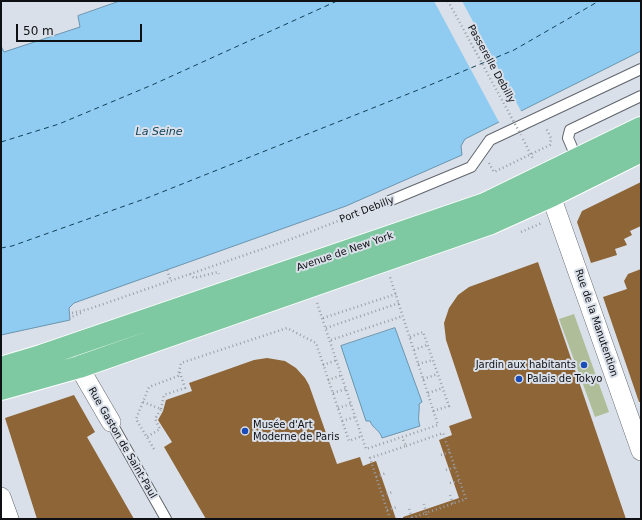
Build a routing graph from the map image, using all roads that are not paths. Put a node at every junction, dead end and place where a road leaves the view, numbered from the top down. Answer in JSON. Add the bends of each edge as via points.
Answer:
{"nodes":[{"id":1,"x":641,"y":69,"type":"edge"},
{"id":2,"x":641,"y":96,"type":"edge"},
{"id":3,"x":641,"y":128,"type":"edge"},
{"id":4,"x":641,"y":151,"type":"edge"},
{"id":5,"x":577,"y":159,"type":"junction"},
{"id":6,"x":551,"y":196,"type":"junction"},
{"id":7,"x":389,"y":201,"type":"road end"},
{"id":8,"x":79,"y":367,"type":"junction"},
{"id":9,"x":1,"y":368,"type":"edge"},
{"id":10,"x":1,"y":389,"type":"edge"},
{"id":11,"x":110,"y":422,"type":"joint"},
{"id":12,"x":641,"y":451,"type":"edge"},
{"id":13,"x":1,"y":497,"type":"edge"},
{"id":14,"x":8,"y":519,"type":"edge"},
{"id":15,"x":166,"y":519,"type":"edge"}],
"edges":[{"from":1,"to":7,"type":"lane","name":"Port Debilly","via":[[490,140],[471,167]]},
{"from":2,"to":5,"type":"lane","via":[[570,130],[568,138]]},
{"from":3,"to":5,"type":"main road","name":"Avenue de New York"},
{"from":4,"to":6,"type":"main road","name":"Avenue de New York"},
{"from":5,"to":9,"type":"main road","name":"Avenue de New York","via":[[485,204]]},
{"from":6,"to":8,"type":"main road","name":"Avenue de New York","via":[[484,225]]},
{"from":6,"to":12,"type":"street","name":"Rue de la Manutention"},
{"from":8,"to":10,"type":"main road","name":"Avenue de New York"},
{"from":8,"to":11,"type":"street","name":"Rue Gaston de Saint-Paul"},
{"from":11,"to":15,"type":"lane","name":"Rue Gaston de Saint-Paul"},
{"from":13,"to":14,"type":"street"}]}
